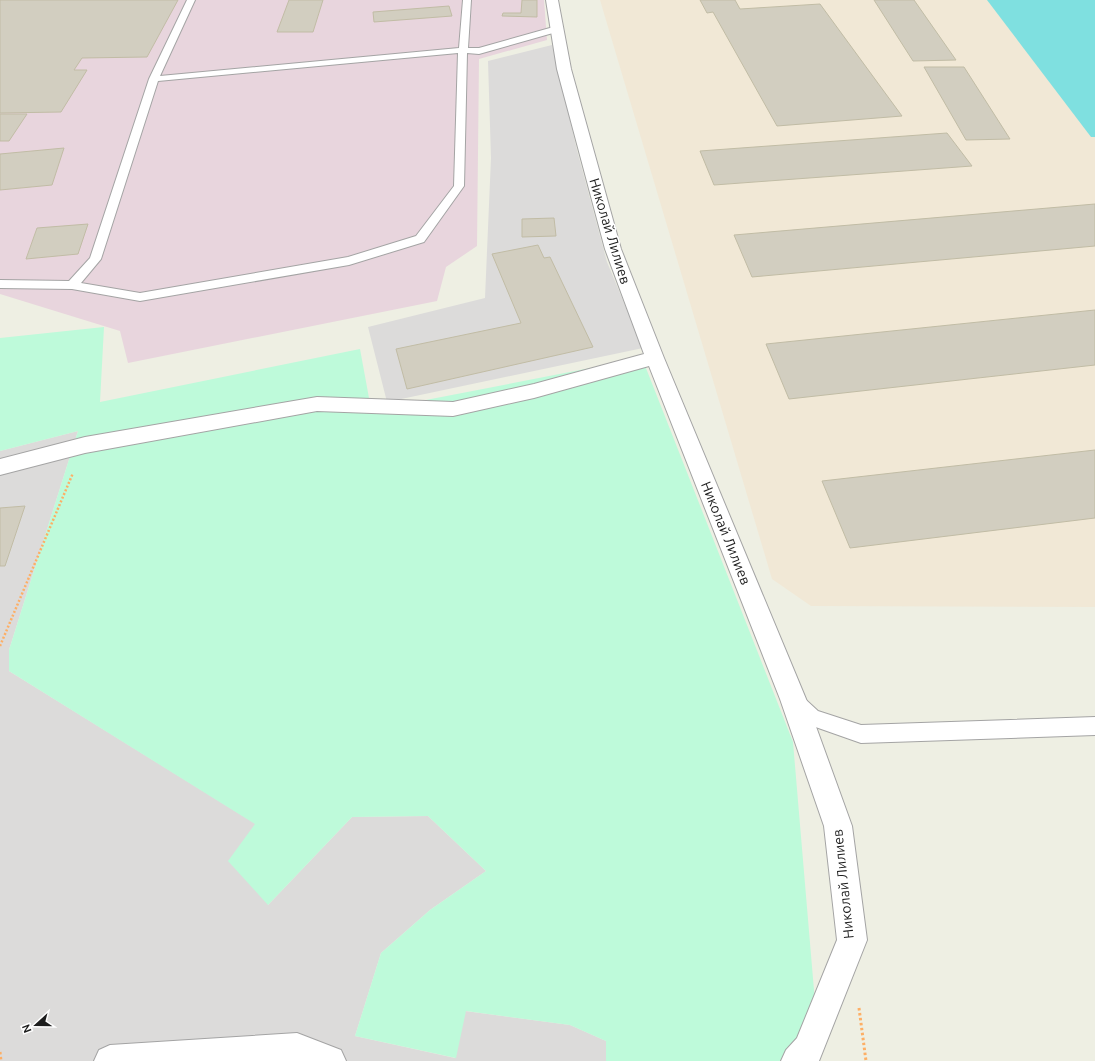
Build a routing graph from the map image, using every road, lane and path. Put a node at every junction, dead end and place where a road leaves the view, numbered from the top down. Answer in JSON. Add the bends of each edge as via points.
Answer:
{"nodes":[{"id":1,"x":191,"y":0,"type":"edge"},
{"id":2,"x":467,"y":0,"type":"edge"},
{"id":3,"x":552,"y":0,"type":"edge"},
{"id":4,"x":557,"y":29,"type":"junction"},
{"id":5,"x":463,"y":50,"type":"junction"},
{"id":6,"x":154,"y":79,"type":"junction"},
{"id":7,"x":0,"y":284,"type":"edge"},
{"id":8,"x":72,"y":285,"type":"junction"},
{"id":9,"x":655,"y":358,"type":"junction"},
{"id":10,"x":85,"y":445,"type":"junction"},
{"id":11,"x":0,"y":467,"type":"edge"},
{"id":12,"x":0,"y":646,"type":"edge"},
{"id":13,"x":792,"y":699,"type":"junction"},
{"id":14,"x":1095,"y":726,"type":"edge"},
{"id":15,"x":0,"y":1052,"type":"edge"},
{"id":16,"x":1,"y":1061,"type":"edge"},
{"id":17,"x":110,"y":1061,"type":"edge"},
{"id":18,"x":330,"y":1061,"type":"edge"},
{"id":19,"x":797,"y":1061,"type":"edge"}],
"edges":[{"from":1,"to":6,"type":"lane"},
{"from":2,"to":5,"type":"lane"},
{"from":3,"to":4,"type":"street","name":"Николай Лилиев"},
{"from":4,"to":5,"type":"lane","via":[[479,51]]},
{"from":4,"to":9,"type":"street","name":"Николай Лилиев","via":[[564,69],[613,249]]},
{"from":5,"to":6,"type":"lane"},
{"from":5,"to":8,"type":"lane","via":[[459,186],[420,239],[349,261],[140,297]]},
{"from":6,"to":8,"type":"lane","via":[[95,259]]},
{"from":7,"to":8,"type":"lane"},
{"from":9,"to":10,"type":"street","via":[[534,391],[452,408],[317,404]]},
{"from":9,"to":13,"type":"street","name":"Николай Лилиев"},
{"from":10,"to":11,"type":"street"},
{"from":10,"to":12,"type":"path"},
{"from":13,"to":14,"type":"lane","via":[[813,718],[862,734]]},
{"from":13,"to":19,"type":"street","name":"Николай Лилиев","via":[[838,826],[852,940],[808,1049]]},
{"from":15,"to":16,"type":"path"},
{"from":17,"to":18,"type":"street","via":[[297,1049]]}]}
